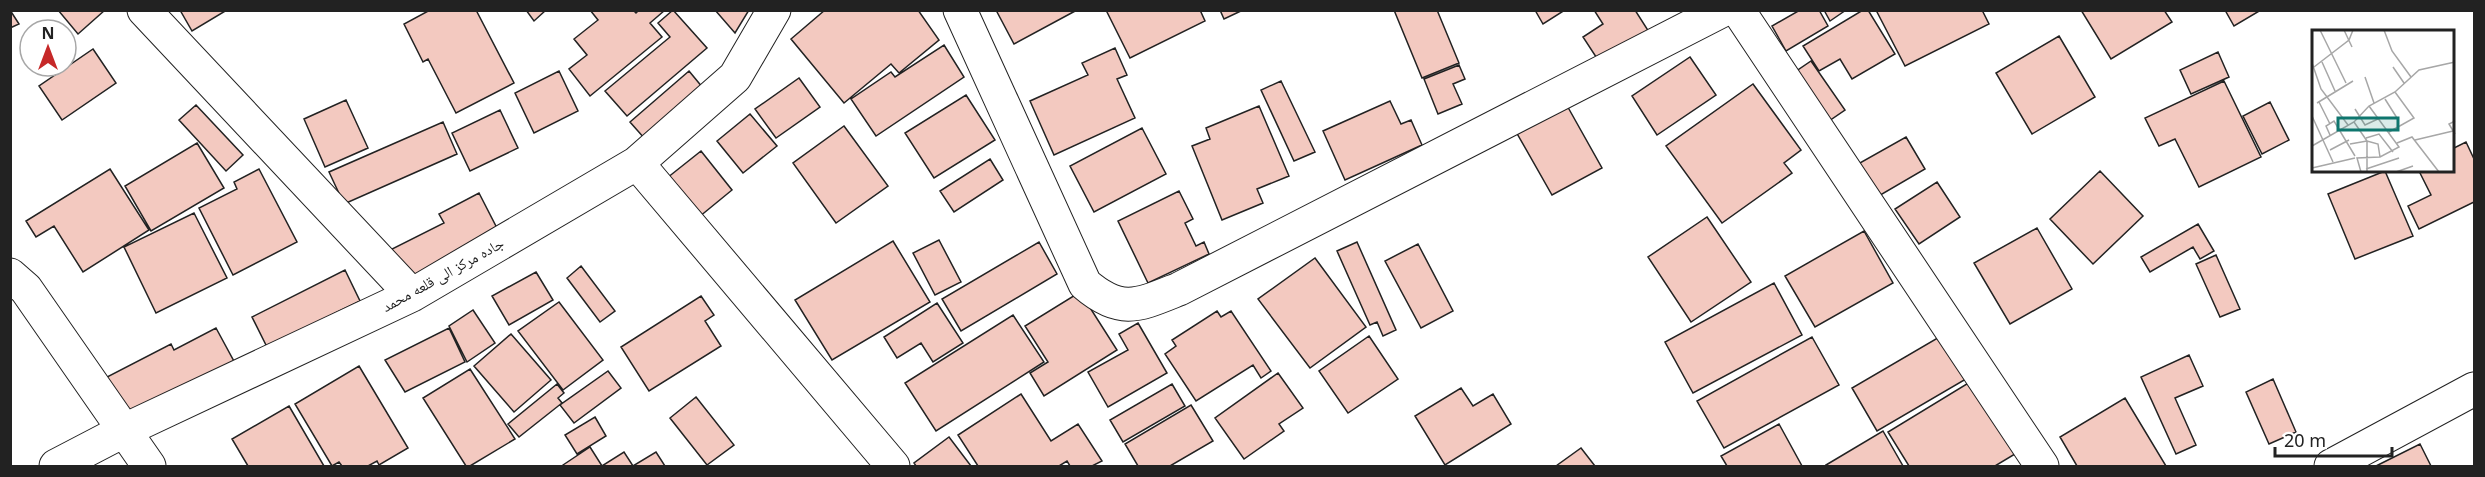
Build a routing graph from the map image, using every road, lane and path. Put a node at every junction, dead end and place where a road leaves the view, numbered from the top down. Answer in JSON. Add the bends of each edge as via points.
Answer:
{"nodes":[{"id":1,"x":144,"y":10,"type":"edge"},
{"id":2,"x":774,"y":10,"type":"edge"},
{"id":3,"x":960,"y":10,"type":"edge"},
{"id":4,"x":1723,"y":10,"type":"edge"},
{"id":5,"x":1738,"y":10,"type":"edge"},
{"id":6,"x":637,"y":163,"type":"junction"},
{"id":7,"x":10,"y":274,"type":"edge"},
{"id":8,"x":412,"y":295,"type":"junction"},
{"id":9,"x":2475,"y":389,"type":"edge"},
{"id":10,"x":125,"y":430,"type":"junction"},
{"id":11,"x":56,"y":466,"type":"edge"},
{"id":12,"x":149,"y":466,"type":"edge"},
{"id":13,"x":893,"y":466,"type":"edge"},
{"id":14,"x":2042,"y":466,"type":"edge"},
{"id":15,"x":2331,"y":466,"type":"edge"}],
"edges":[{"from":1,"to":8,"type":"street"},
{"from":2,"to":6,"type":"street","name":"جاده مرکز الی قلعه محمد","via":[[735,77]]},
{"from":3,"to":4,"type":"street","via":[[1085,284],[1102,298],[1126,306],[1179,289]]},
{"from":5,"to":14,"type":"street"},
{"from":6,"to":8,"type":"street","name":"جاده مرکز الی قلعه محمد"},
{"from":6,"to":13,"type":"street"},
{"from":7,"to":10,"type":"street","via":[[26,289]]},
{"from":8,"to":10,"type":"street","name":"جاده مرکز الی قلعه محمد"},
{"from":9,"to":15,"type":"street"},
{"from":10,"to":11,"type":"street","name":"جاده مرکز الی قلعه محمد"},
{"from":10,"to":12,"type":"street"}]}
